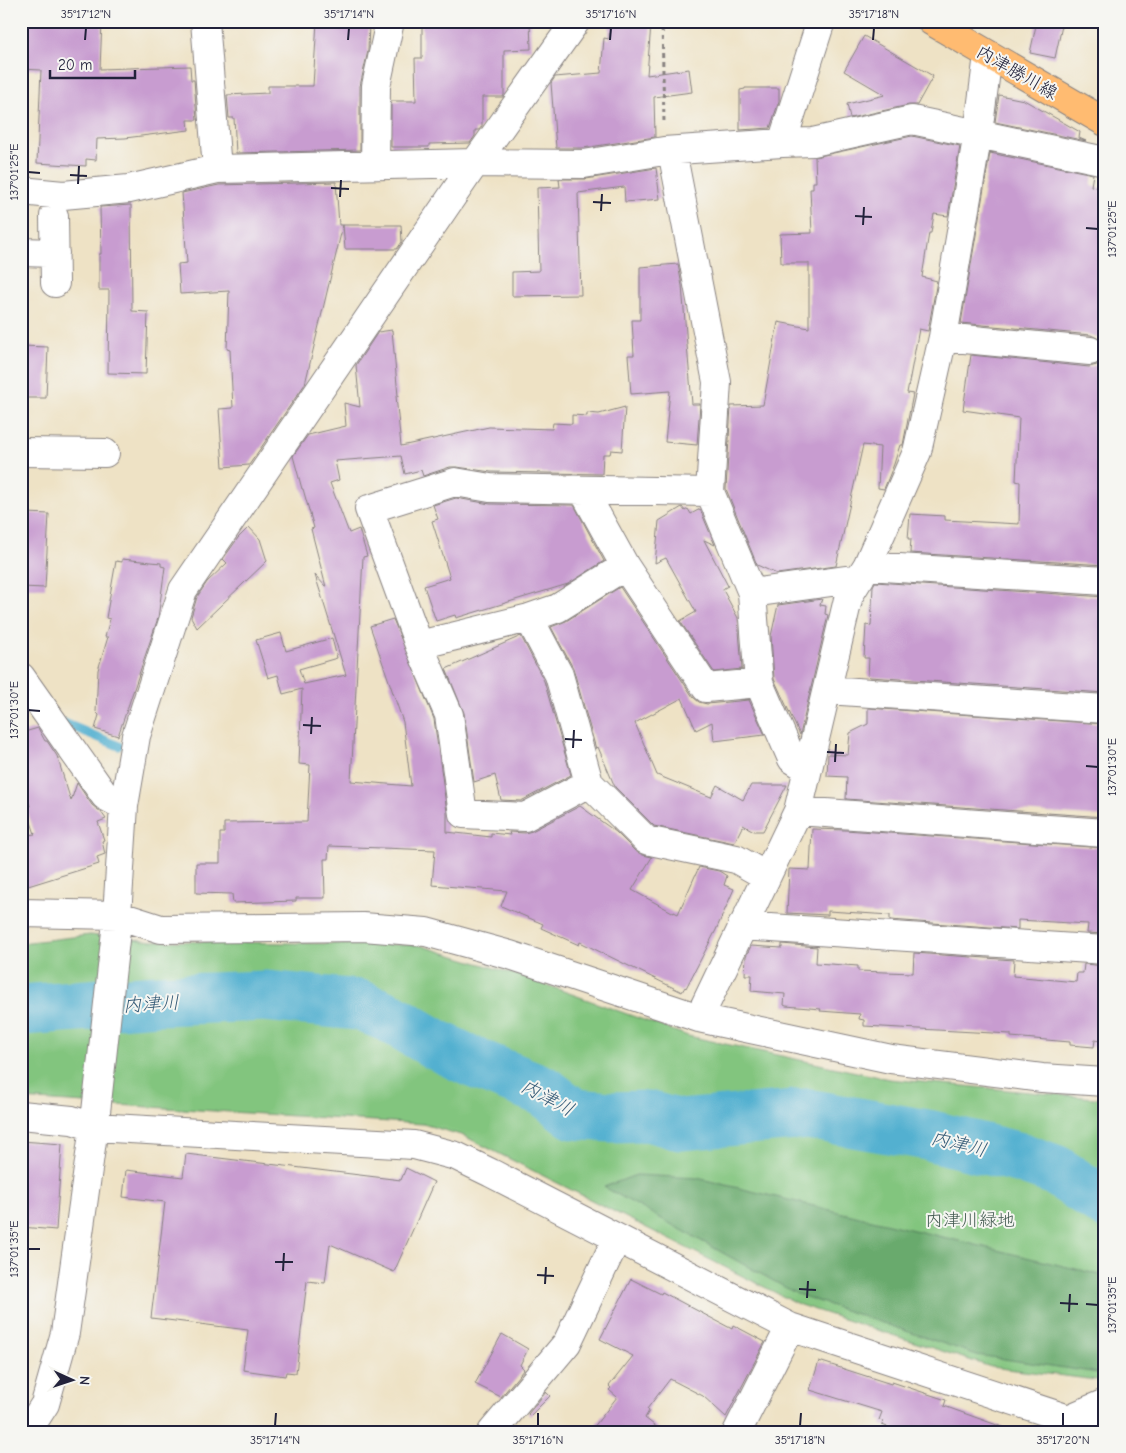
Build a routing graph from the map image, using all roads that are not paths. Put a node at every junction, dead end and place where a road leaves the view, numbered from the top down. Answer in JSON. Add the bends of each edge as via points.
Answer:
{"nodes":[{"id":1,"x":205,"y":21,"type":"edge"},
{"id":2,"x":390,"y":21,"type":"edge"},
{"id":3,"x":576,"y":21,"type":"edge"},
{"id":4,"x":821,"y":21,"type":"edge"},
{"id":5,"x":931,"y":21,"type":"edge"},
{"id":6,"x":988,"y":55,"type":"junction"},
{"id":7,"x":1105,"y":122,"type":"edge"},
{"id":8,"x":978,"y":133,"type":"junction"},
{"id":9,"x":782,"y":142,"type":"junction"},
{"id":10,"x":668,"y":151,"type":"junction"},
{"id":11,"x":1105,"y":161,"type":"edge"},
{"id":12,"x":474,"y":163,"type":"junction"},
{"id":13,"x":375,"y":165,"type":"junction"},
{"id":14,"x":217,"y":170,"type":"junction"},
{"id":15,"x":21,"y":191,"type":"edge"},
{"id":16,"x":54,"y":216,"type":"dead end"},
{"id":17,"x":21,"y":252,"type":"edge"},
{"id":18,"x":54,"y":253,"type":"junction"},
{"id":19,"x":55,"y":283,"type":"dead end"},
{"id":20,"x":943,"y":337,"type":"junction"},
{"id":21,"x":1090,"y":351,"type":"dead end"},
{"id":22,"x":21,"y":452,"type":"edge"},
{"id":23,"x":105,"y":453,"type":"dead end"},
{"id":24,"x":583,"y":490,"type":"junction"},
{"id":25,"x":710,"y":492,"type":"junction"},
{"id":26,"x":625,"y":566,"type":"junction"},
{"id":27,"x":864,"y":572,"type":"junction"},
{"id":28,"x":1105,"y":581,"type":"edge"},
{"id":29,"x":752,"y":593,"type":"junction"},
{"id":30,"x":529,"y":618,"type":"junction"},
{"id":31,"x":419,"y":645,"type":"junction"},
{"id":32,"x":21,"y":677,"type":"edge"},
{"id":33,"x":759,"y":682,"type":"junction"},
{"id":34,"x":827,"y":690,"type":"junction"},
{"id":35,"x":1105,"y":709,"type":"edge"},
{"id":36,"x":808,"y":769,"type":"junction"},
{"id":37,"x":590,"y":783,"type":"junction"},
{"id":38,"x":124,"y":806,"type":"junction"},
{"id":39,"x":798,"y":811,"type":"junction"},
{"id":40,"x":1105,"y":833,"type":"edge"},
{"id":41,"x":766,"y":876,"type":"junction"},
{"id":42,"x":34,"y":913,"type":"edge"},
{"id":43,"x":116,"y":923,"type":"junction"},
{"id":44,"x":21,"y":925,"type":"edge"},
{"id":45,"x":742,"y":926,"type":"junction"},
{"id":46,"x":1105,"y":950,"type":"edge"},
{"id":47,"x":699,"y":1018,"type":"junction"},
{"id":48,"x":1105,"y":1082,"type":"edge"},
{"id":49,"x":21,"y":1115,"type":"edge"},
{"id":50,"x":95,"y":1120,"type":"junction"},
{"id":51,"x":617,"y":1238,"type":"junction"},
{"id":52,"x":790,"y":1327,"type":"junction"},
{"id":53,"x":1105,"y":1403,"type":"edge"},
{"id":54,"x":1068,"y":1419,"type":"junction"},
{"id":55,"x":1105,"y":1430,"type":"edge"},
{"id":56,"x":27,"y":1432,"type":"edge"},
{"id":57,"x":492,"y":1432,"type":"edge"},
{"id":58,"x":737,"y":1432,"type":"edge"}],
"edges":[{"from":1,"to":14,"type":"street"},
{"from":2,"to":13,"type":"street","via":[[376,86]]},
{"from":3,"to":12,"type":"street"},
{"from":4,"to":9,"type":"street"},
{"from":5,"to":6,"type":"main road","name":"内津勝川線"},
{"from":6,"to":7,"type":"main road","name":"内津勝川線"},
{"from":6,"to":8,"type":"street"},
{"from":8,"to":9,"type":"street","via":[[912,120],[814,142]]},
{"from":8,"to":11,"type":"street"},
{"from":8,"to":20,"type":"street"},
{"from":9,"to":10,"type":"street"},
{"from":10,"to":12,"type":"street","via":[[584,164]]},
{"from":10,"to":25,"type":"street","via":[[717,382]]},
{"from":12,"to":13,"type":"street"},
{"from":12,"to":38,"type":"street","via":[[183,590],[136,736]]},
{"from":13,"to":14,"type":"street"},
{"from":14,"to":15,"type":"street","via":[[129,189],[63,195]]},
{"from":16,"to":18,"type":"street"},
{"from":17,"to":18,"type":"street"},
{"from":18,"to":19,"type":"street"},
{"from":20,"to":21,"type":"street"},
{"from":20,"to":27,"type":"street","via":[[917,452]]},
{"from":22,"to":23,"type":"street"},
{"from":24,"to":25,"type":"street"},
{"from":24,"to":26,"type":"street"},
{"from":24,"to":31,"type":"street","via":[[490,488],[454,482],[370,510]]},
{"from":25,"to":29,"type":"street"},
{"from":26,"to":30,"type":"street","via":[[558,608]]},
{"from":26,"to":33,"type":"street","via":[[706,688]]},
{"from":27,"to":28,"type":"street"},
{"from":27,"to":29,"type":"street"},
{"from":27,"to":34,"type":"street","via":[[849,595]]},
{"from":29,"to":33,"type":"street"},
{"from":30,"to":31,"type":"street"},
{"from":30,"to":37,"type":"street","via":[[559,675]]},
{"from":31,"to":37,"type":"street","via":[[449,715],[463,814],[525,817]]},
{"from":32,"to":38,"type":"street","via":[[105,796]]},
{"from":33,"to":36,"type":"street","via":[[792,759]]},
{"from":34,"to":35,"type":"street"},
{"from":34,"to":36,"type":"street"},
{"from":36,"to":39,"type":"street"},
{"from":37,"to":41,"type":"street","via":[[646,840],[736,859]]},
{"from":38,"to":43,"type":"street"},
{"from":39,"to":40,"type":"street"},
{"from":39,"to":41,"type":"street"},
{"from":41,"to":45,"type":"street"},
{"from":42,"to":43,"type":"street"},
{"from":42,"to":44,"type":"street"},
{"from":43,"to":47,"type":"street","via":[[161,929],[363,927],[426,932],[510,955]]},
{"from":43,"to":50,"type":"street"},
{"from":45,"to":46,"type":"street"},
{"from":45,"to":47,"type":"street"},
{"from":47,"to":48,"type":"street","via":[[891,1060]]},
{"from":49,"to":50,"type":"street"},
{"from":50,"to":51,"type":"street","via":[[414,1145],[456,1156],[491,1172]]},
{"from":50,"to":56,"type":"street","via":[[65,1334],[45,1404]]},
{"from":51,"to":52,"type":"street"},
{"from":51,"to":57,"type":"street","via":[[567,1343]]},
{"from":52,"to":54,"type":"street"},
{"from":52,"to":58,"type":"street"},
{"from":53,"to":54,"type":"street"},
{"from":54,"to":55,"type":"street"}]}
